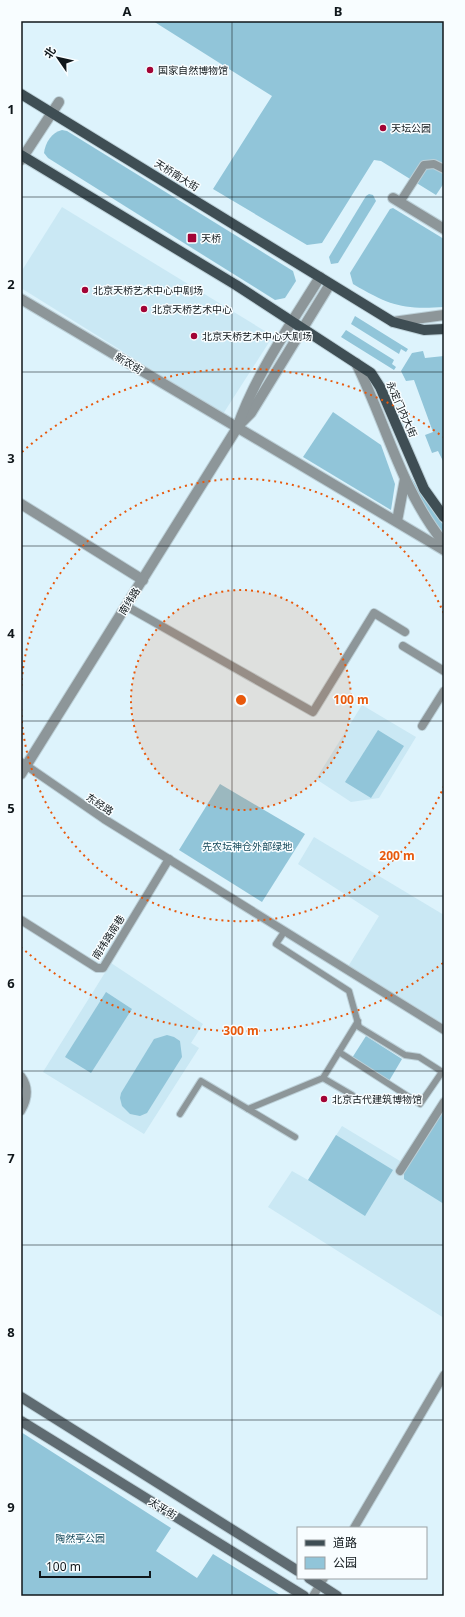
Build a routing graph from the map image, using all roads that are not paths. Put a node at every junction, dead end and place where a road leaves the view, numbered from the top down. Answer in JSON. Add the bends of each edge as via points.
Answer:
{"nodes":[{"id":1,"x":21,"y":94,"type":"edge"},
{"id":2,"x":59,"y":102,"type":"dead end"},
{"id":3,"x":53,"y":113,"type":"junction"},
{"id":4,"x":22,"y":157,"type":"edge"},
{"id":5,"x":444,"y":169,"type":"edge"},
{"id":6,"x":397,"y":200,"type":"joint"},
{"id":7,"x":444,"y":229,"type":"edge"},
{"id":8,"x":320,"y":277,"type":"junction"},
{"id":9,"x":330,"y":284,"type":"junction"},
{"id":10,"x":21,"y":299,"type":"edge"},
{"id":11,"x":444,"y":315,"type":"edge"},
{"id":12,"x":292,"y":322,"type":"junction"},
{"id":13,"x":393,"y":322,"type":"junction"},
{"id":14,"x":302,"y":328,"type":"junction"},
{"id":15,"x":444,"y":329,"type":"edge"},
{"id":16,"x":356,"y":363,"type":"junction"},
{"id":17,"x":237,"y":428,"type":"junction"},
{"id":18,"x":405,"y":479,"type":"junction"},
{"id":19,"x":21,"y":504,"type":"edge"},
{"id":20,"x":444,"y":517,"type":"edge"},
{"id":21,"x":397,"y":521,"type":"junction"},
{"id":22,"x":444,"y":543,"type":"edge"},
{"id":23,"x":444,"y":550,"type":"edge"},
{"id":24,"x":143,"y":580,"type":"junction"},
{"id":25,"x":126,"y":606,"type":"junction"},
{"id":26,"x":405,"y":632,"type":"dead end"},
{"id":27,"x":403,"y":646,"type":"dead end"},
{"id":28,"x":444,"y":671,"type":"edge"},
{"id":29,"x":444,"y":691,"type":"edge"},
{"id":30,"x":422,"y":726,"type":"dead end"},
{"id":31,"x":23,"y":767,"type":"edge"},
{"id":32,"x":169,"y":859,"type":"junction"},
{"id":33,"x":21,"y":920,"type":"edge"},
{"id":34,"x":284,"y":932,"type":"junction"},
{"id":35,"x":358,"y":1022,"type":"junction"},
{"id":36,"x":444,"y":1030,"type":"edge"},
{"id":37,"x":339,"y":1052,"type":"junction"},
{"id":38,"x":443,"y":1072,"type":"edge"},
{"id":39,"x":21,"y":1076,"type":"edge"},
{"id":40,"x":323,"y":1078,"type":"junction"},
{"id":41,"x":352,"y":1095,"type":"dead end"},
{"id":42,"x":444,"y":1102,"type":"edge"},
{"id":43,"x":248,"y":1109,"type":"junction"},
{"id":44,"x":21,"y":1111,"type":"edge"},
{"id":45,"x":180,"y":1114,"type":"dead end"},
{"id":46,"x":295,"y":1137,"type":"dead end"},
{"id":47,"x":400,"y":1171,"type":"dead end"},
{"id":48,"x":444,"y":1375,"type":"edge"},
{"id":49,"x":21,"y":1396,"type":"edge"},
{"id":50,"x":21,"y":1421,"type":"edge"},
{"id":51,"x":355,"y":1527,"type":"edge"},
{"id":52,"x":297,"y":1570,"type":"edge"},
{"id":53,"x":312,"y":1579,"type":"edge"},
{"id":54,"x":322,"y":1582,"type":"edge"},
{"id":55,"x":304,"y":1596,"type":"edge"},
{"id":56,"x":313,"y":1596,"type":"edge"},
{"id":57,"x":337,"y":1596,"type":"edge"}],
"edges":[{"from":1,"to":3,"type":"main road","name":"天桥南大街"},
{"from":2,"to":3,"type":"street"},
{"from":3,"to":4,"type":"street"},
{"from":3,"to":8,"type":"main road","name":"天桥南大街"},
{"from":4,"to":12,"type":"main road","via":[[236,284]]},
{"from":5,"to":6,"type":"street","via":[[434,164],[424,165]]},
{"from":6,"to":7,"type":"street"},
{"from":8,"to":9,"type":"main road"},
{"from":8,"to":12,"type":"street","name":"南纬路"},
{"from":9,"to":13,"type":"main road"},
{"from":9,"to":14,"type":"street","name":"南纬路"},
{"from":10,"to":17,"type":"street","name":"新农街"},
{"from":11,"to":13,"type":"street"},
{"from":12,"to":14,"type":"main road","name":"永定门内大街"},
{"from":12,"to":17,"type":"street","name":"南纬路","via":[[244,408]]},
{"from":13,"to":15,"type":"main road","via":[[424,330]]},
{"from":14,"to":16,"type":"main road","name":"永定门内大街"},
{"from":14,"to":17,"type":"street","name":"南纬路","via":[[251,413]]},
{"from":16,"to":18,"type":"street"},
{"from":16,"to":20,"type":"main road","name":"永定门内大街","via":[[371,373],[380,386],[424,489]]},
{"from":17,"to":21,"type":"street"},
{"from":17,"to":24,"type":"street","name":"南纬路"},
{"from":18,"to":21,"type":"street"},
{"from":18,"to":22,"type":"street","via":[[420,509]]},
{"from":19,"to":24,"type":"street"},
{"from":21,"to":23,"type":"street"},
{"from":24,"to":25,"type":"street","name":"南纬路"},
{"from":25,"to":26,"type":"street","via":[[313,712],[374,613]]},
{"from":25,"to":31,"type":"street","name":"南纬路"},
{"from":27,"to":28,"type":"street"},
{"from":29,"to":30,"type":"street"},
{"from":31,"to":32,"type":"street","name":"东经路"},
{"from":32,"to":33,"type":"street","name":"南纬路南巷","via":[[103,968],[97,968]]},
{"from":32,"to":34,"type":"street","name":"东经路"},
{"from":34,"to":35,"type":"street","via":[[276,944],[349,991]]},
{"from":34,"to":36,"type":"street","name":"东经路"},
{"from":35,"to":37,"type":"street"},
{"from":35,"to":38,"type":"street","via":[[359,1027],[405,1055],[419,1057]]},
{"from":37,"to":38,"type":"street","via":[[420,1104]]},
{"from":37,"to":40,"type":"street"},
{"from":39,"to":44,"type":"street","via":[[28,1090],[27,1101]]},
{"from":40,"to":41,"type":"street"},
{"from":40,"to":43,"type":"street"},
{"from":42,"to":47,"type":"street"},
{"from":43,"to":45,"type":"street","via":[[201,1081]]},
{"from":43,"to":46,"type":"street"},
{"from":48,"to":51,"type":"street"},
{"from":49,"to":52,"type":"main road","name":"太平街"},
{"from":50,"to":55,"type":"main road","name":"太平街"},
{"from":53,"to":54,"type":"main road"},
{"from":54,"to":56,"type":"street"},
{"from":54,"to":57,"type":"main road"}]}
